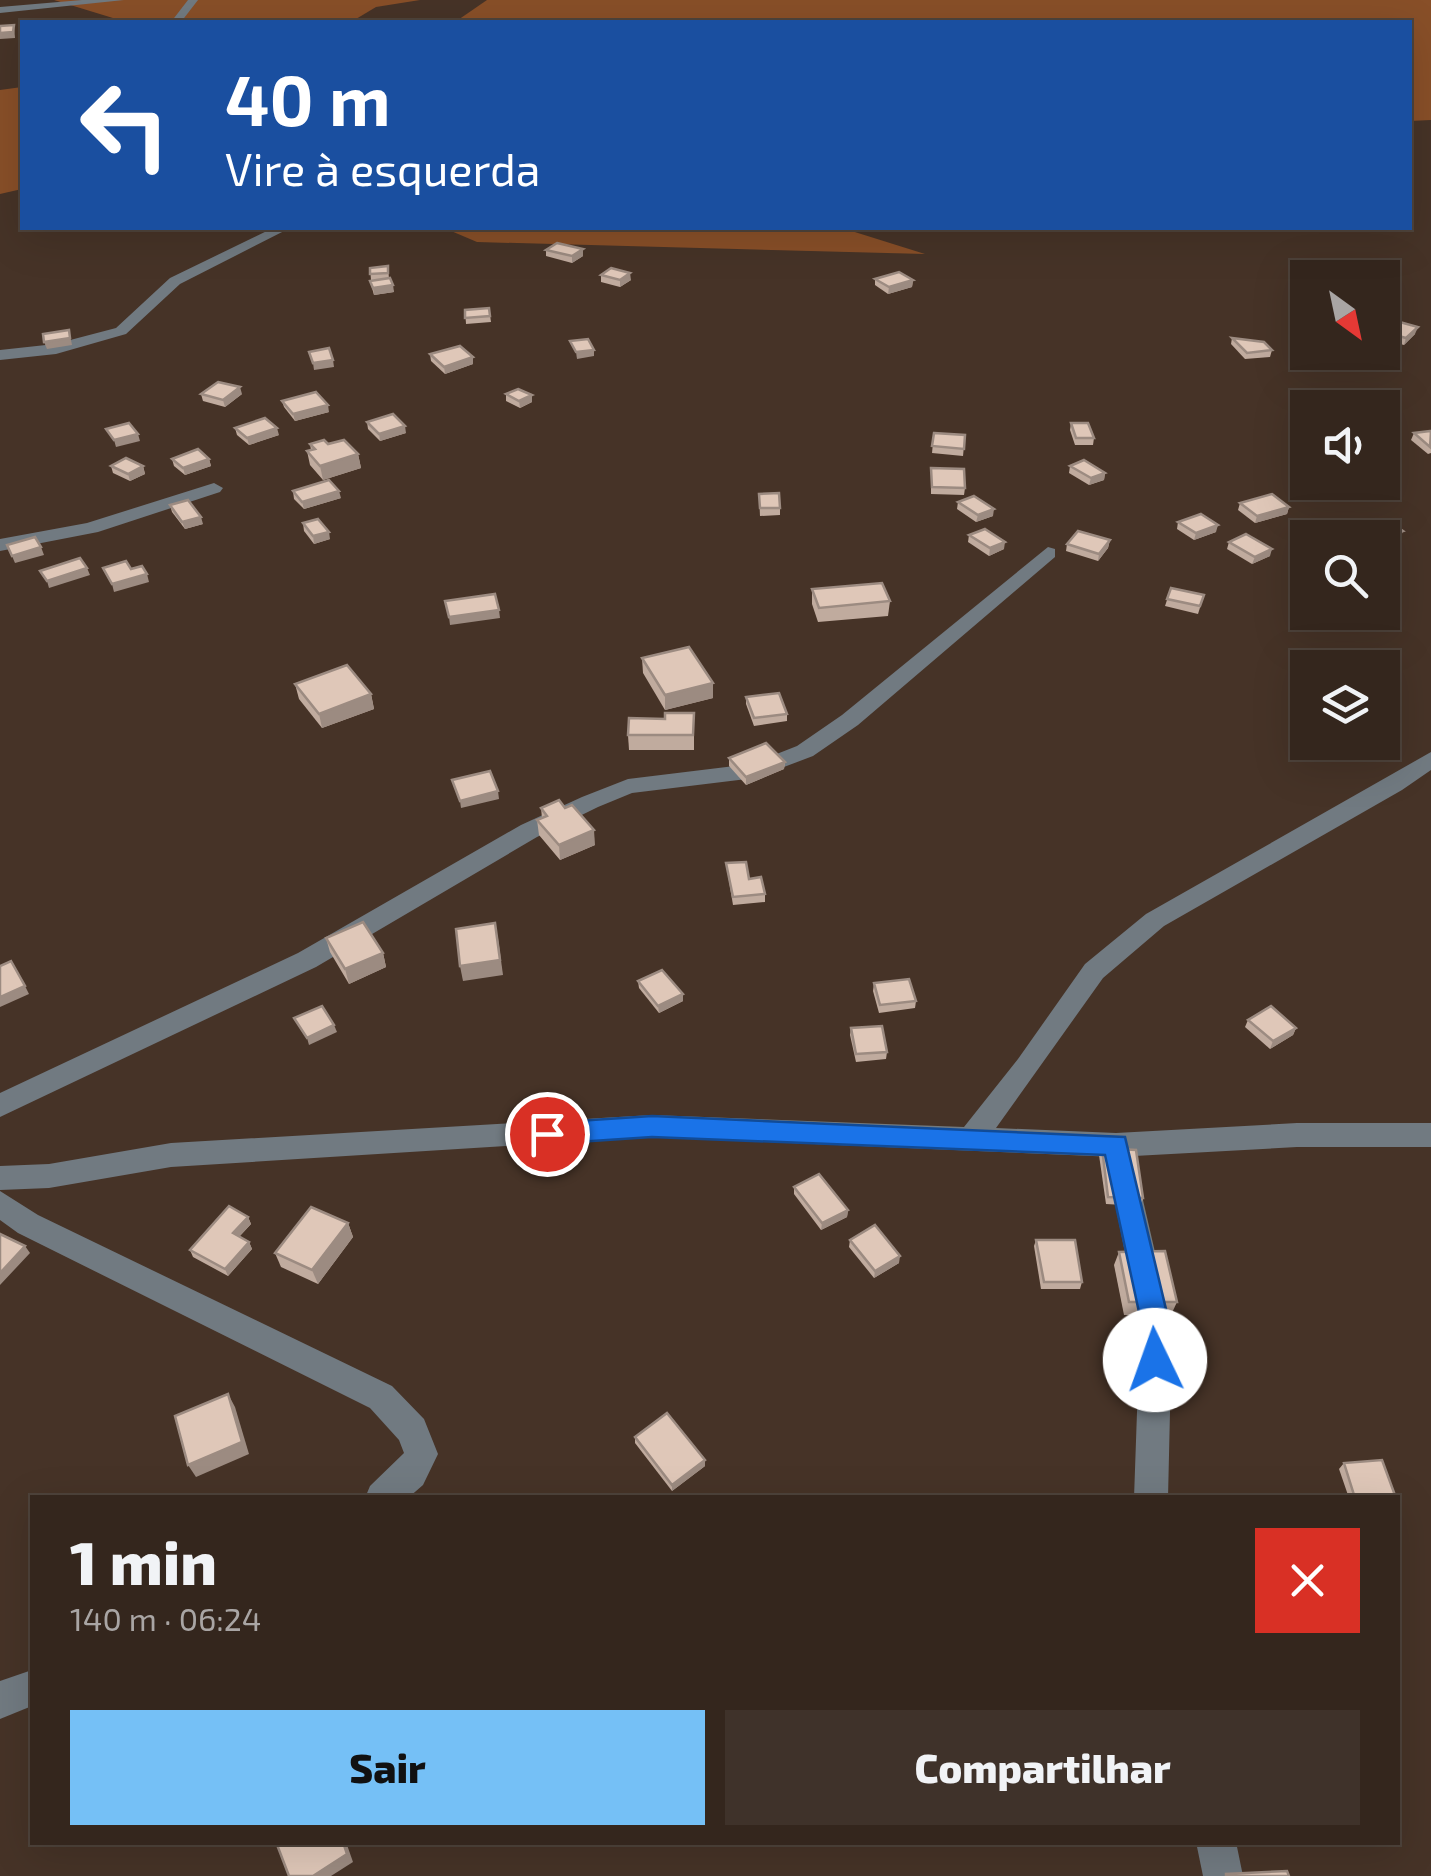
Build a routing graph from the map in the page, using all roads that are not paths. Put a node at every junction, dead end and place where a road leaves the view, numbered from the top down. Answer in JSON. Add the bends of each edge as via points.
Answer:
{"nodes":[{"id":1,"x":119,"y":0,"type":"edge"},
{"id":2,"x":193,"y":0,"type":"edge"},
{"id":3,"x":0,"y":10,"type":"edge"},
{"id":4,"x":178,"y":20,"type":"edge"},
{"id":5,"x":279,"y":230,"type":"edge"},
{"id":6,"x":0,"y":354,"type":"edge"},
{"id":7,"x":214,"y":488,"type":"dead end"},
{"id":8,"x":0,"y":545,"type":"edge"},
{"id":9,"x":1048,"y":553,"type":"dead end"},
{"id":10,"x":1431,"y":759,"type":"edge"},
{"id":11,"x":0,"y":1106,"type":"edge"},
{"id":12,"x":1431,"y":1135,"type":"edge"},
{"id":13,"x":971,"y":1139,"type":"junction"},
{"id":14,"x":1116,"y":1145,"type":"junction"},
{"id":15,"x":0,"y":1178,"type":"edge"},
{"id":16,"x":0,"y":1203,"type":"edge"},
{"id":17,"x":385,"y":1495,"type":"edge"},
{"id":18,"x":1151,"y":1495,"type":"edge"},
{"id":19,"x":30,"y":1689,"type":"edge"},
{"id":20,"x":0,"y":1700,"type":"edge"},
{"id":21,"x":1217,"y":1845,"type":"edge"},
{"id":22,"x":1223,"y":1876,"type":"edge"}],
"edges":[{"from":1,"to":3,"type":"street"},
{"from":2,"to":4,"type":"street"},
{"from":5,"to":6,"type":"street","via":[[175,281],[122,331]]},
{"from":7,"to":8,"type":"street","via":[[92,528]]},
{"from":9,"to":11,"type":"street","via":[[805,751],[754,771],[628,786],[590,802],[307,960]]},
{"from":10,"to":13,"type":"street","via":[[1155,920],[1094,971]]},
{"from":12,"to":14,"type":"street"},
{"from":13,"to":14,"type":"street"},
{"from":13,"to":15,"type":"street","via":[[652,1126],[171,1155]]},
{"from":14,"to":18,"type":"street","via":[[1156,1326]]},
{"from":16,"to":17,"type":"street","via":[[28,1224],[382,1398],[412,1430],[421,1454]]},
{"from":19,"to":20,"type":"street"},
{"from":21,"to":22,"type":"street"}]}
